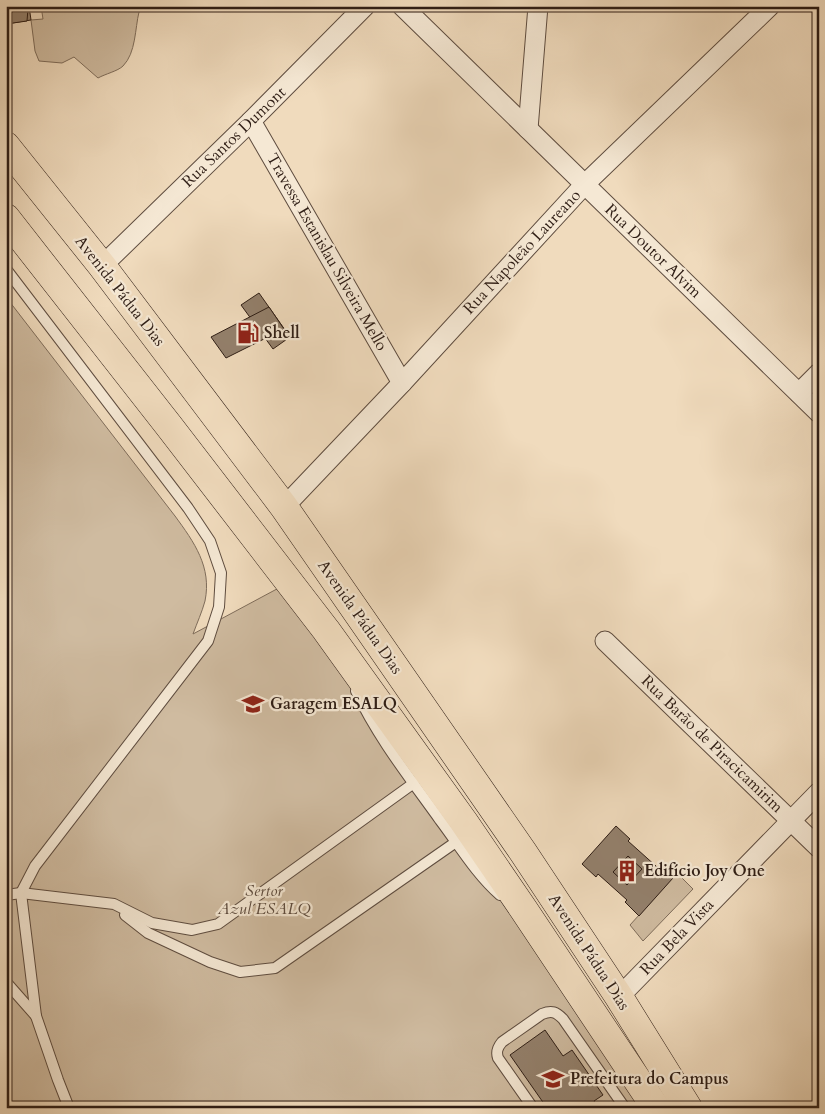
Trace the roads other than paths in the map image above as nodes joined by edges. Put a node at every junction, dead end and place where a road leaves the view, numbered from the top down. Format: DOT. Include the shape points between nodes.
graph roads {
  1 [pos="365,6"];
  2 [pos="402,6"];
  3 [pos="538,6"];
  4 [pos="770,6"];
  5 [pos="252,121"];
  6 [pos="528,129"];
  7 [pos="6,146"];
  8 [pos="585,184"];
  9 [pos="6,218"];
  10 [pos="102,266"];
  11 [pos="6,269"];
  12 [pos="819,373"];
  13 [pos="402,383"];
  14 [pos="799,393"];
  15 [pos="819,413"];
  16 [pos="284,507"];
  17 [pos="326,630"];
  18 [pos="604,641"];
  19 [pos="414,783"];
  20 [pos="819,792"];
  21 [pos="791,820"];
  22 [pos="456,842"];
  23 [pos="819,848"];
  24 [pos="21,892"];
  25 [pos="6,895"];
  26 [pos="114,904"];
  27 [pos="535,926"];
  28 [pos="6,982"];
  29 [pos="619,996"];
  30 [pos="36,1016"];
  31 [pos="69,1108"];
  32 [pos="533,1108"];
  33 [pos="625,1108"];
  34 [pos="656,1108"];
  35 [pos="688,1108"];
  1 -- 5 [label="street, Rua Santos Dumont"];
  2 -- 6 [label="street, Rua Doutor Alvim"];
  3 -- 6 [label="street"];
  4 -- 8 [label="street, Rua Napoleão Laureano"];
  5 -- 10 [label="street, Rua Santos Dumont"];
  5 -- 13 [label="street, Travessa Estanislau Silveira Mello"];
  6 -- 8 [label="street, Rua Doutor Alvim"];
  7 -- 10 [label="highway, Avenida Pádua Dias"];
  8 -- 13 [label="street, Rua Napoleão Laureano"];
  8 -- 14 [label="street, Rua Doutor Alvim"];
  9 -- 17 [label="highway, Avenida Pádua Dias"];
  10 -- 16 [label="highway, Avenida Pádua Dias"];
  11 -- 24 [label="lane" via="188,508 210,541 221,573 220,607 208,641 35,866"];
  12 -- 14 [label="street"];
  13 -- 16 [label="street, Rua Napoleão Laureano"];
  14 -- 15 [label="street, Rua Doutor Alvim"];
  16 -- 29 [label="highway, Avenida Pádua Dias"];
  17 -- 19 [label="lane" via="369,718"];
  17 -- 27 [label="highway, Avenida Pádua Dias"];
  18 -- 21 [label="street, Rua Barão de Piracicamirim"];
  19 -- 22 [label="lane"];
  19 -- 26 [label="lane" via="218,924 192,930 152,923"];
  20 -- 21 [label="street, Rua Bela Vista"];
  21 -- 23 [label="street, Rua Barão de Piracicamirim"];
  21 -- 29 [label="street, Rua Bela Vista"];
  22 -- 26 [label="lane" via="275,968 240,972 210,962 148,932"];
  22 -- 27 [label="lane" via="496,892"];
  24 -- 25 [label="lane"];
  24 -- 26 [label="lane"];
  24 -- 30 [label="lane"];
  27 -- 34 [label="highway, Avenida Pádua Dias"];
  28 -- 30 [label="lane"];
  29 -- 35 [label="highway, Avenida Pádua Dias"];
  30 -- 31 [label="lane"];
  32 -- 33 [label="lane" via="496,1052 502,1042 549,1011 563,1019"];
}
